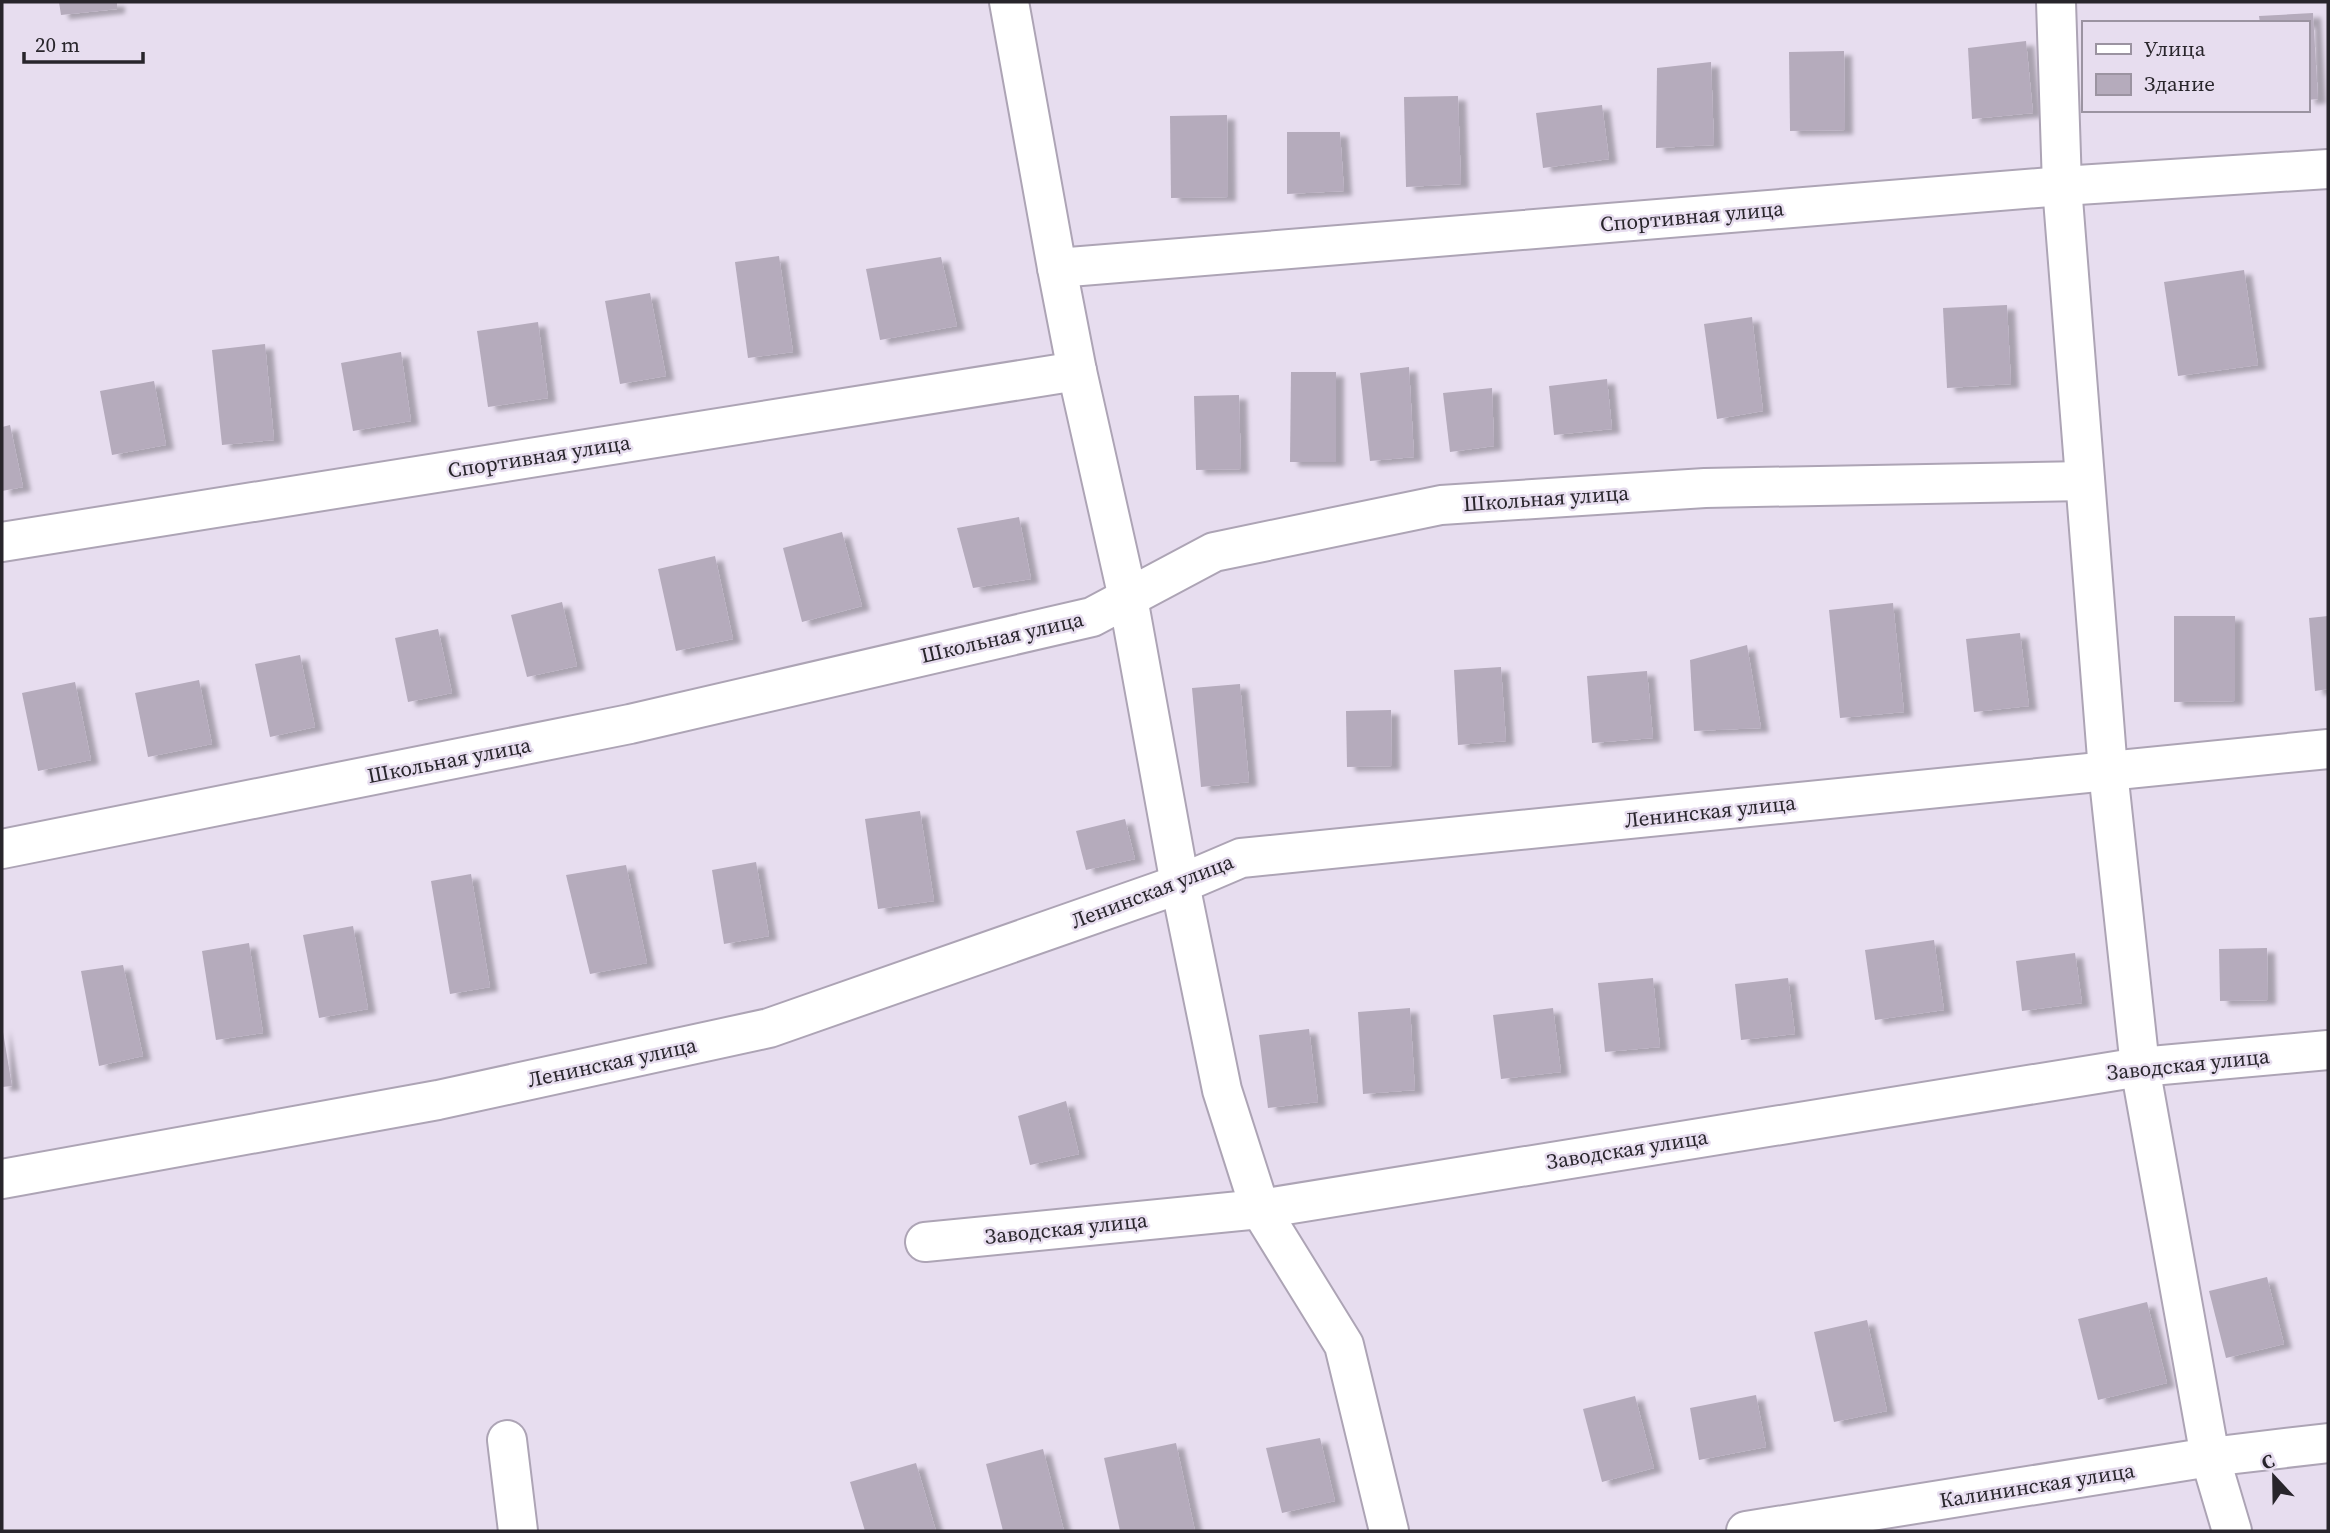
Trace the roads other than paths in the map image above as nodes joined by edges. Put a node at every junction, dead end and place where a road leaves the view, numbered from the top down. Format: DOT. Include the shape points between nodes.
graph roads {
  1 [pos="1009,2"];
  2 [pos="2056,2"];
  3 [pos="2328,169"];
  4 [pos="2062,186"];
  5 [pos="1056,268"];
  6 [pos="1077,371"];
  7 [pos="2085,481"];
  8 [pos="2,542"];
  9 [pos="1128,598"];
  10 [pos="2328,748"];
  11 [pos="2108,771"];
  12 [pos="2,849"];
  13 [pos="1180,884"];
  14 [pos="2328,1050"];
  15 [pos="2140,1067"];
  16 [pos="2,1179"];
  17 [pos="1260,1209"];
  18 [pos="925,1242"];
  19 [pos="507,1440"];
  20 [pos="2328,1443"];
  21 [pos="2210,1457"];
  22 [pos="519,1531"];
  23 [pos="1389,1531"];
  24 [pos="1746,1531"];
  25 [pos="2232,1531"];
  1 -- 5 [label="street"];
  2 -- 4 [label="street"];
  3 -- 4 [label="street, Спортивная улица"];
  4 -- 5 [label="street, Спортивная улица"];
  4 -- 7 [label="street"];
  5 -- 6 [label="street"];
  6 -- 8 [label="street, Спортивная улица"];
  6 -- 9 [label="street"];
  7 -- 9 [label="street, Школьная улица" via="1705,488 1441,505 1214,552"];
  7 -- 11 [label="street"];
  9 -- 12 [label="street, Школьная улица" via="1092,617 630,724"];
  9 -- 13 [label="street"];
  10 -- 11 [label="street, Ленинская улица"];
  11 -- 13 [label="street, Ленинская улица" via="1241,858"];
  11 -- 15 [label="street"];
  13 -- 16 [label="street, Ленинская улица" via="769,1028 438,1100"];
  13 -- 17 [label="street" via="1222,1090"];
  14 -- 15 [label="street, Заводская улица"];
  15 -- 17 [label="street, Заводская улица"];
  15 -- 21 [label="street"];
  17 -- 18 [label="street, Заводская улица"];
  17 -- 23 [label="street" via="1344,1345"];
  19 -- 22 [label="street"];
  20 -- 21 [label="street, Калининская улица"];
  21 -- 24 [label="street, Калининская улица"];
  21 -- 25 [label="street"];
}
